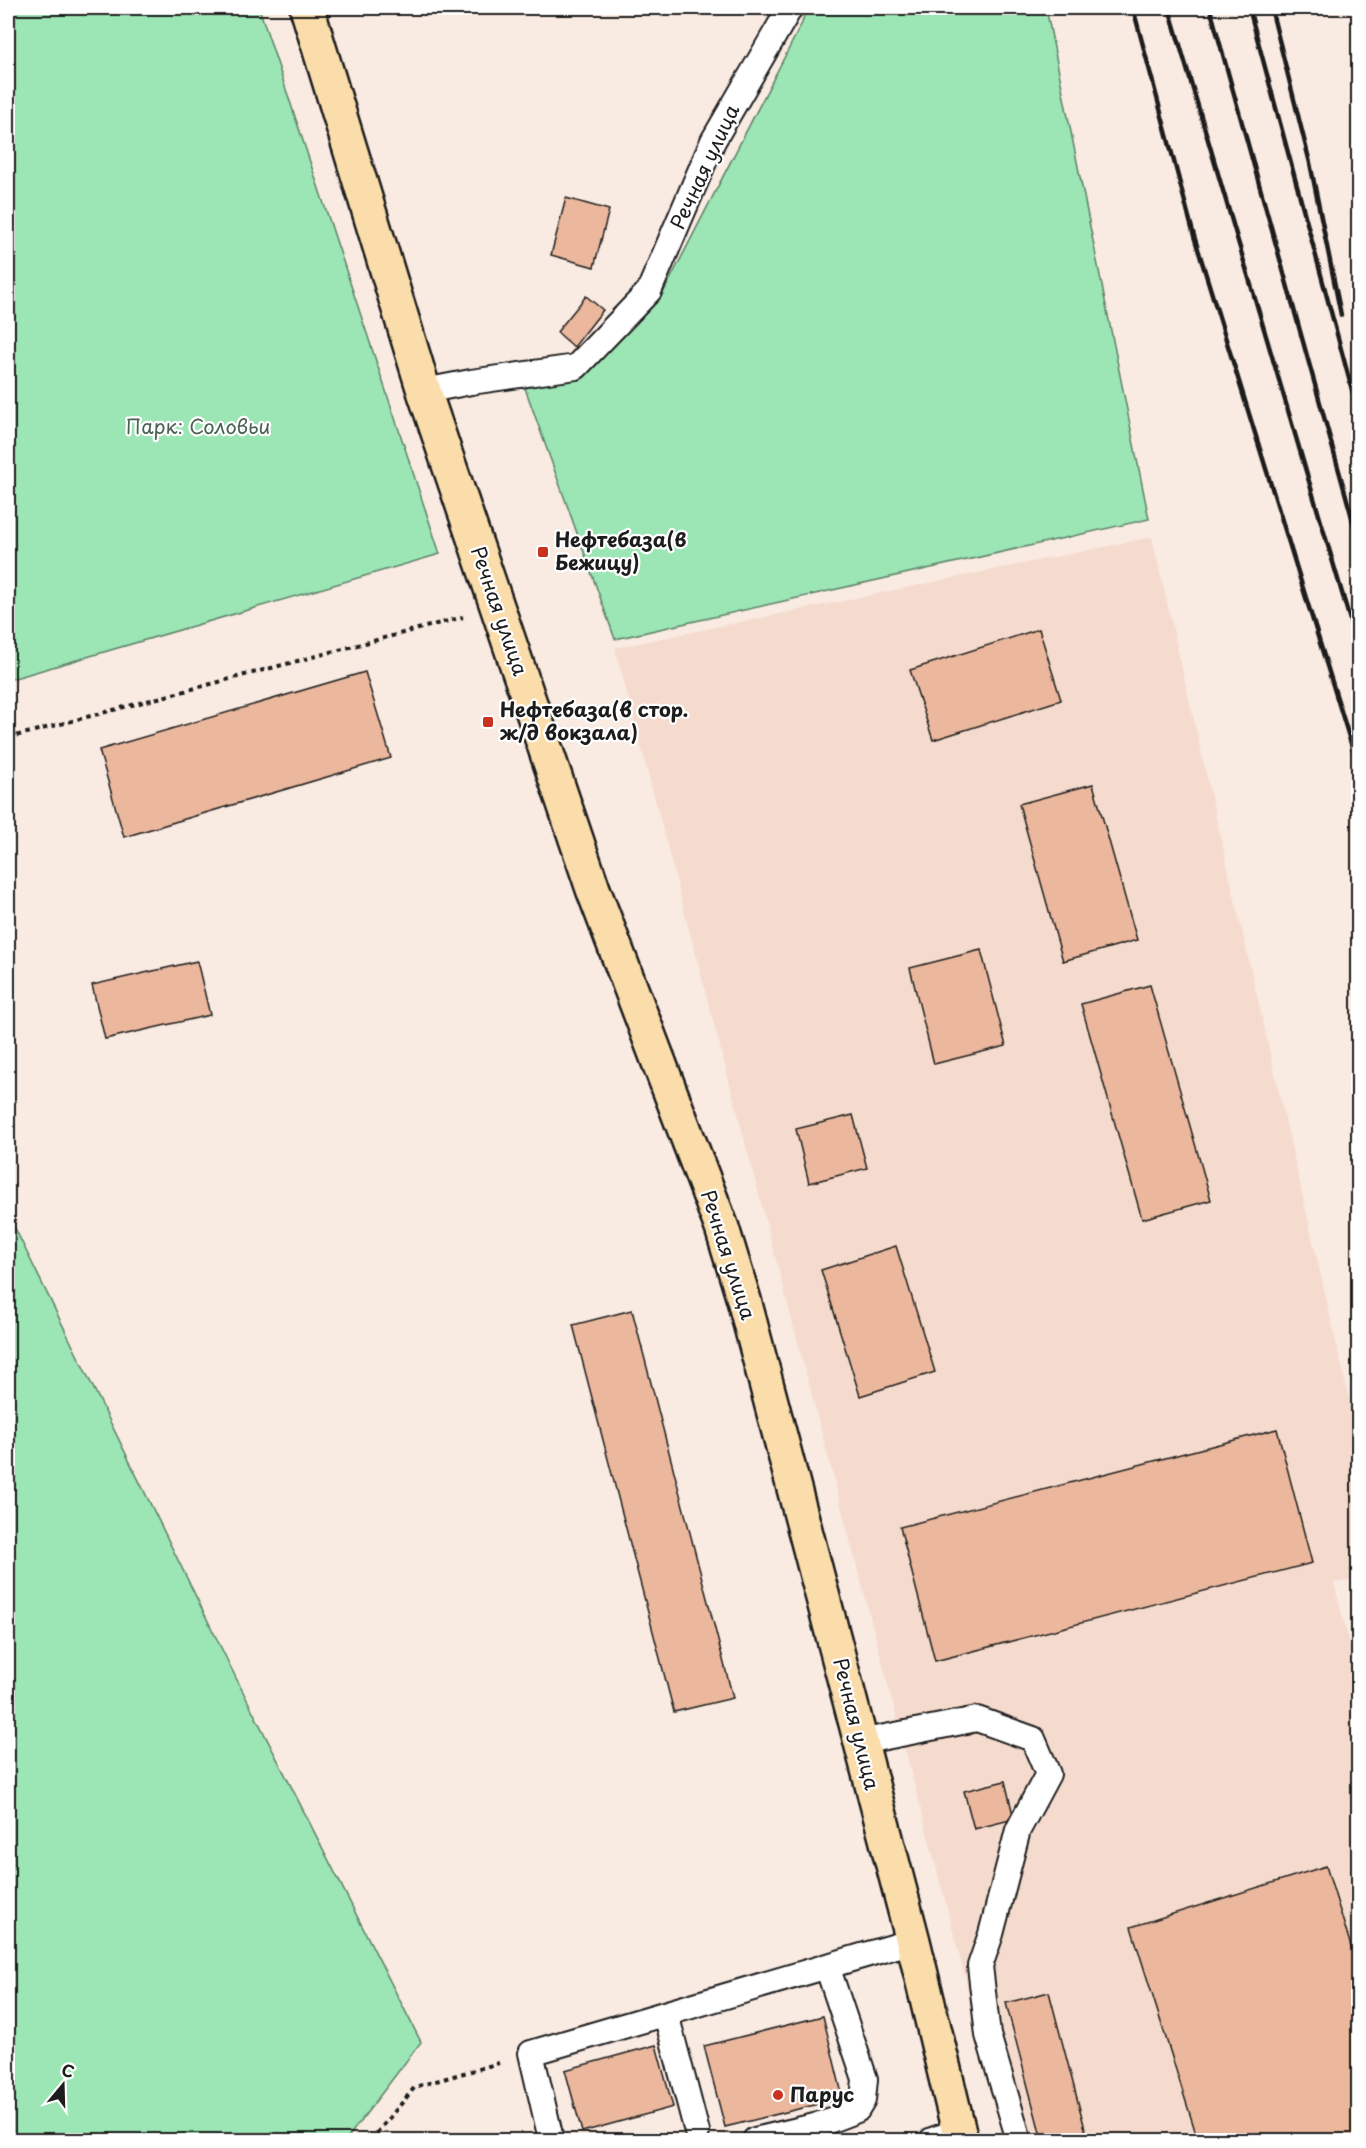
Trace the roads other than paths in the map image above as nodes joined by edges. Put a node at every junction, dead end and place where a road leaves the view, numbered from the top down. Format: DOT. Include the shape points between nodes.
graph roads {
  1 [pos="307,8"];
  2 [pos="790,8"];
  3 [pos="423,391"];
  4 [pos="860,1742"];
  5 [pos="913,1941"];
  6 [pos="827,1966"];
  7 [pos="666,2014"];
  8 [pos="697,2132"];
  9 [pos="950,2137"];
  10 [pos="550,2140"];
  11 [pos="755,2140"];
  12 [pos="1019,2140"];
  1 -- 3 [label="main road, Речная улица"];
  2 -- 3 [label="lane, Речная улица" via="713,141 649,291 641,300 576,367"];
  3 -- 4 [label="main road, Речная улица" via="593,889 722,1228"];
  4 -- 5 [label="main road, Речная улица"];
  4 -- 12 [label="lane" via="977,1719 1033,1739 1048,1774 1018,1830 980,1966 988,2035"];
  5 -- 6 [label="lane"];
  5 -- 9 [label="main road, Речная улица"];
  6 -- 7 [label="lane"];
  6 -- 11 [label="lane" via="865,2079 863,2100 857,2110 815,2126"];
  7 -- 8 [label="lane"];
  7 -- 10 [label="lane" via="531,2053"];
}
